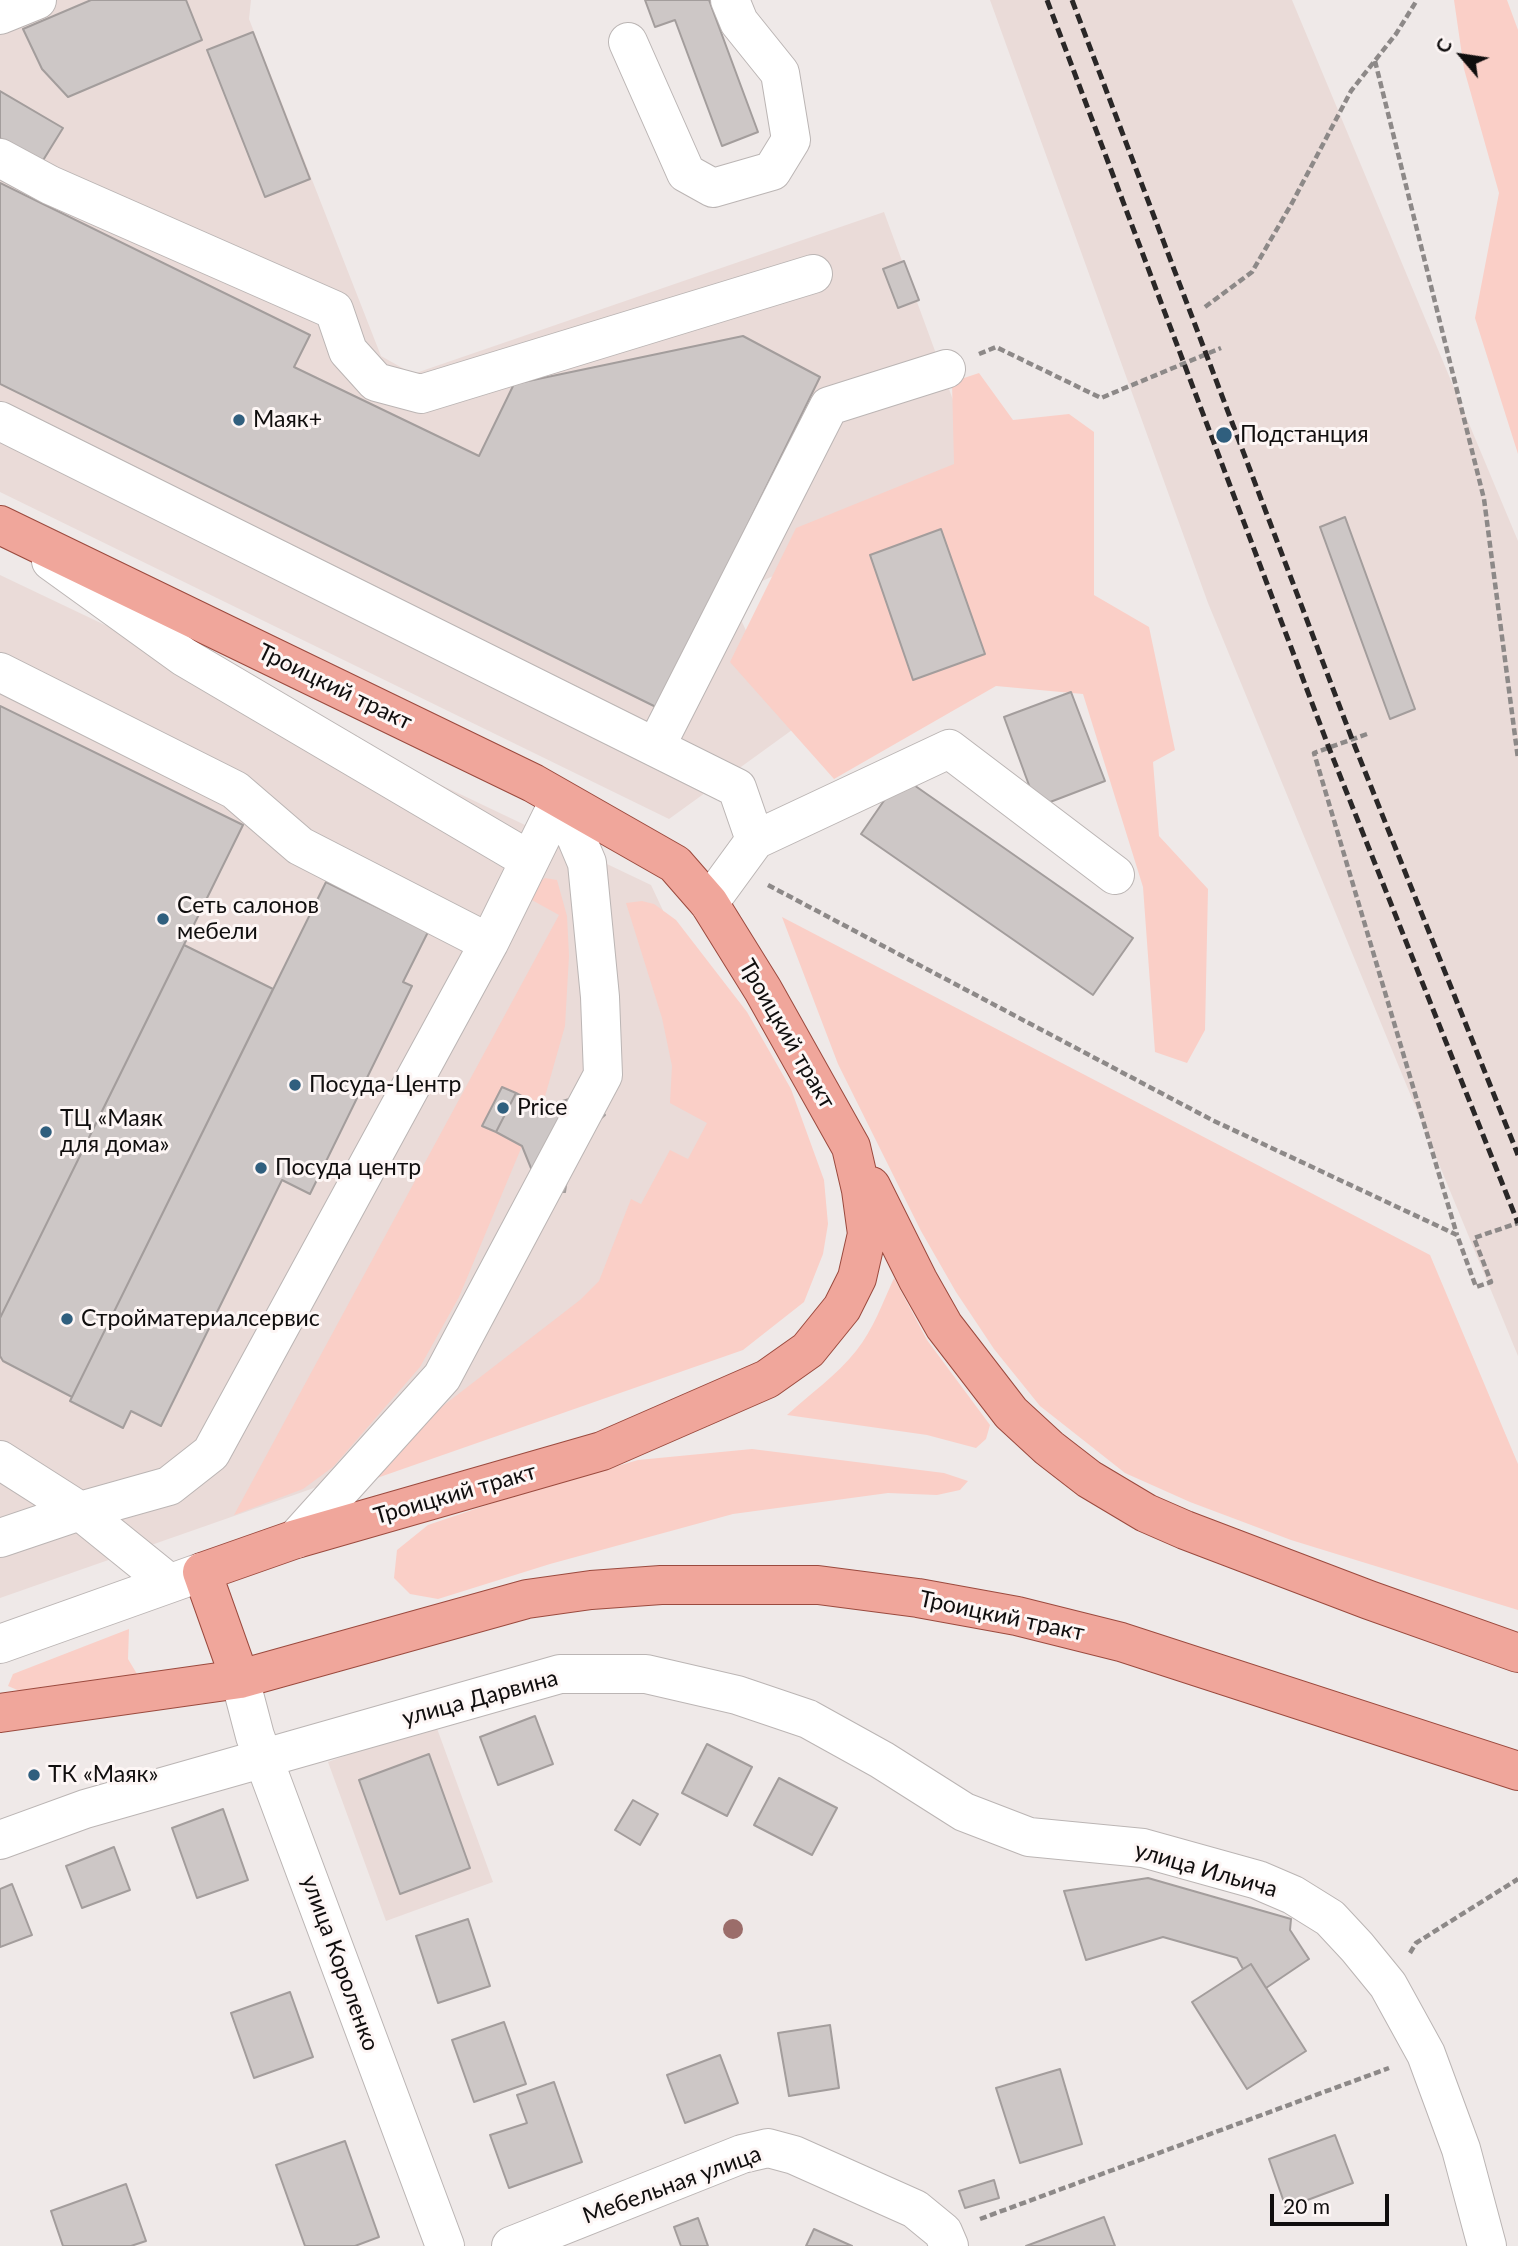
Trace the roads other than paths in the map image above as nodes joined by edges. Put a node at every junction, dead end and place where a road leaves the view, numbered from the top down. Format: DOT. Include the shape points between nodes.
graph roads {
  1 [pos="37,0"];
  2 [pos="730,0"];
  3 [pos="0,15"];
  4 [pos="628,42"];
  5 [pos="0,158"];
  6 [pos="813,274"];
  7 [pos="946,369"];
  8 [pos="0,421"];
  9 [pos="2,526"];
  10 [pos="0,672"];
  11 [pos="656,746"];
  12 [pos="560,799"];
  13 [pos="745,853"];
  14 [pos="529,860"];
  15 [pos="1115,875"];
  16 [pos="709,903"];
  17 [pos="489,943"];
  18 [pos="851,1147"];
  19 [pos="0,1460"];
  20 [pos="80,1511"];
  21 [pos="0,1538"];
  22 [pos="296,1539"];
  23 [pos="186,1577"];
  24 [pos="0,1644"];
  25 [pos="1518,1653"];
  26 [pos="240,1679"];
  27 [pos="0,1713"];
  28 [pos="264,1758"];
  29 [pos="1518,1771"];
  30 [pos="964,1812"];
  31 [pos="0,1840"];
  32 [pos="946,2239"];
  33 [pos="445,2246"];
  34 [pos="511,2246"];
  35 [pos="1487,2246"];
  1 -- 3 [label="street"];
  2 -- 4 [label="street" via="739,22 780,72 791,140 772,171 713,188 686,173"];
  5 -- 6 [label="street" via="50,185 334,310 348,351 376,382 421,394"];
  7 -- 11 [label="street" via="829,406"];
  8 -- 11 [label="street"];
  9 -- 12 [label="main road, Троицкий тракт"];
  9 -- 14 [label="street" via="184,657"];
  10 -- 17 [label="street" via="235,790 300,846"];
  11 -- 13 [label="street" via="737,788"];
  12 -- 14 [label="street"];
  12 -- 16 [label="main road, Троицкий тракт" via="675,864"];
  12 -- 22 [label="street" via="587,863 603,1075 442,1377"];
  13 -- 15 [label="street" via="949,749"];
  13 -- 16 [label="street"];
  14 -- 17 [label="street"];
  16 -- 18 [label="main road, Троицкий тракт"];
  17 -- 20 [label="street" via="211,1453 169,1486"];
  18 -- 22 [label="main road, Троицкий тракт" via="867,1234 856,1278 842,1308 808,1350 767,1379 603,1451"];
  18 -- 25 [label="main road" via="944,1326 1011,1413 1070,1465 1146,1513 1185,1530"];
  19 -- 20 [label="street"];
  20 -- 21 [label="street"];
  20 -- 23 [label="street"];
  22 -- 23 [label="main road, Троицкий тракт"];
  23 -- 24 [label="street"];
  23 -- 26 [label="main road"];
  26 -- 27 [label="main road"];
  26 -- 28 [label="street, улица Короленко"];
  26 -- 29 [label="main road, Троицкий тракт" via="527,1599 661,1585 818,1585 1017,1616 1121,1642"];
  28 -- 30 [label="street, улица Дарвина" via="560,1674 646,1674 737,1695 808,1720"];
  28 -- 31 [label="street, улица Дарвина"];
  28 -- 33 [label="street, улица Короленко"];
  30 -- 35 [label="street, улица Ильича" via="1029,1837 1143,1848 1258,1881 1293,1895 1329,1918 1388,1985 1426,2054 1461,2149"];
  32 -- 34 [label="street, Мебельная улица" via="915,2209 768,2148 742,2154"];
}
